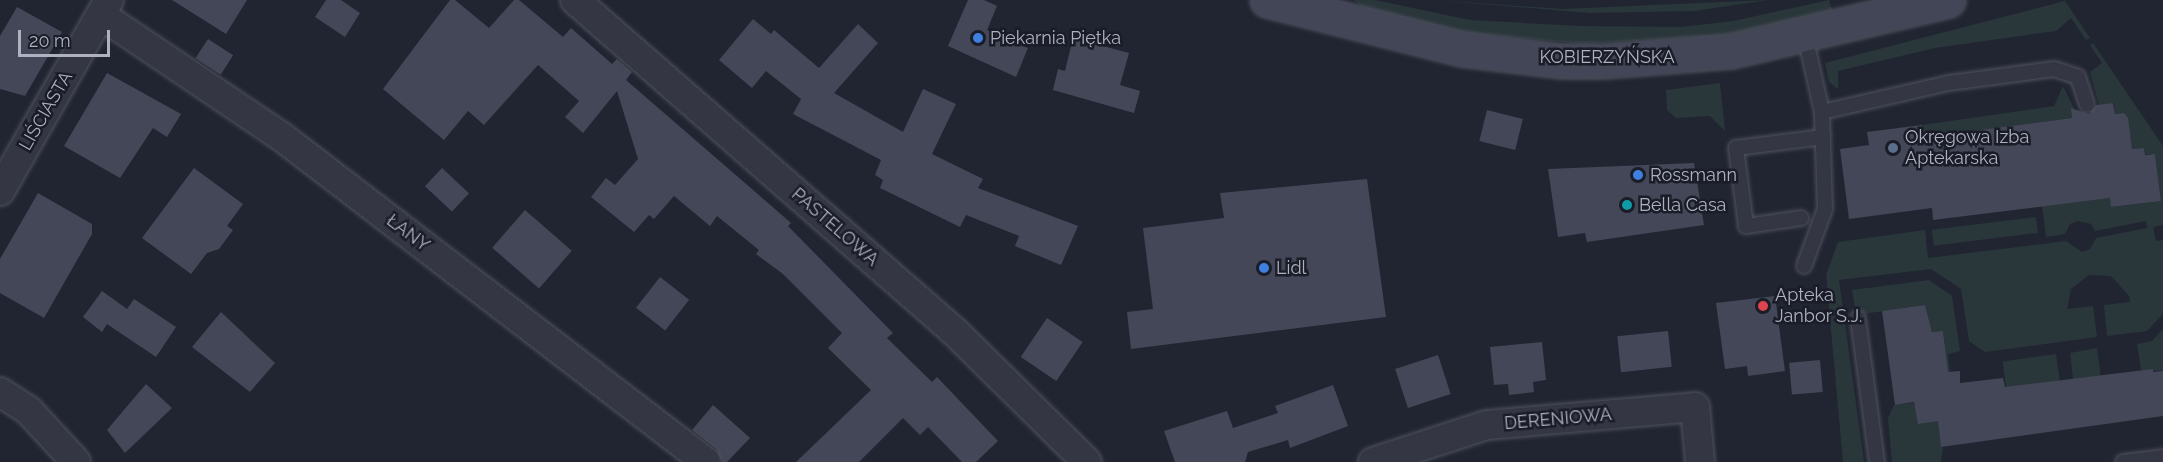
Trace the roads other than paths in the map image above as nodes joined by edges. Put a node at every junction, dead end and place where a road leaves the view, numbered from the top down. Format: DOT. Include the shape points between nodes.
graph roads {
  1 [pos="575,0"];
  2 [pos="1267,0"];
  3 [pos="1948,0"];
  4 [pos="105,8"];
  5 [pos="1326,8"];
  6 [pos="1805,36"];
  7 [pos="2087,105"];
  8 [pos="1822,112"];
  9 [pos="1823,137"];
  10 [pos="0,191"];
  11 [pos="1801,218"];
  12 [pos="1804,266"];
  13 [pos="1857,318"];
  14 [pos="0,392"];
  15 [pos="2163,457"];
  16 [pos="76,462"];
  17 [pos="706,462"];
  18 [pos="1087,462"];
  19 [pos="1373,462"];
  20 [pos="1700,462"];
  21 [pos="1877,462"];
  22 [pos="2122,462"];
  1 -- 18 [label="street, PASTELOWA" via="955,332"];
  2 -- 5 [label="street, KOBIERZYŃSKA"];
  3 -- 6 [label="street, KOBIERZYŃSKA"];
  4 -- 10 [label="street, LIŚCIASTA"];
  4 -- 17 [label="street, ŁANY" via="282,137"];
  5 -- 6 [label="street, KOBIERZYŃSKA" via="1462,49 1563,61 1695,56"];
  6 -- 8 [label="lane"];
  7 -- 8 [label="lane" via="2079,77 2054,69 1949,83"];
  8 -- 9 [label="lane"];
  9 -- 11 [label="lane" via="1736,148 1746,226"];
  9 -- 12 [label="lane" via="1825,209"];
  13 -- 21 [label="lane"];
  14 -- 16 [label="street" via="29,411"];
  15 -- 22 [label="lane"];
  19 -- 20 [label="street, DERENIOWA" via="1487,424 1695,407"];
}
